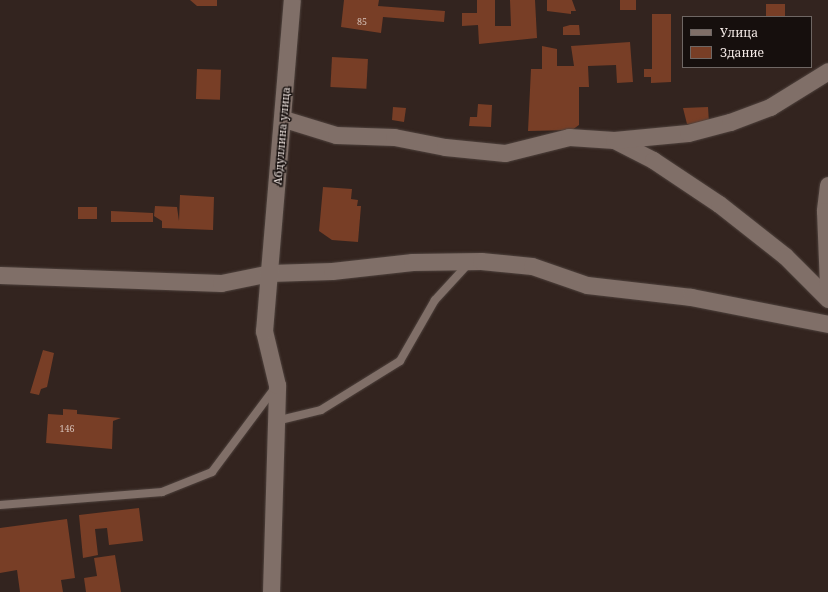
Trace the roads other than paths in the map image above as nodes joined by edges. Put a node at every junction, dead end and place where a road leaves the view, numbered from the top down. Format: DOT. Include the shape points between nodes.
graph roads {
  1 [pos="292,0"];
  2 [pos="828,71"];
  3 [pos="284,119"];
  4 [pos="614,140"];
  5 [pos="828,185"];
  6 [pos="470,261"];
  7 [pos="270,273"];
  8 [pos="0,275"];
  9 [pos="828,286"];
  10 [pos="828,299"];
  11 [pos="828,324"];
  12 [pos="277,385"];
  13 [pos="276,421"];
  14 [pos="0,505"];
  15 [pos="271,592"];
  1 -- 3 [label="street, Абдуллина улица"];
  2 -- 4 [label="street" via="770,107 730,122 688,133"];
  3 -- 4 [label="street" via="336,135 394,137 445,147 505,153 569,137"];
  3 -- 7 [label="street, Абдуллина улица"];
  4 -- 10 [label="street" via="653,160 719,204 785,256"];
  5 -- 9 [label="street" via="825,211"];
  6 -- 7 [label="street"];
  6 -- 11 [label="street" via="532,266 587,285 691,297"];
  6 -- 13 [label="lane" via="435,300 400,361 321,410"];
  7 -- 8 [label="street" via="221,283"];
  7 -- 12 [label="street, Абдуллина улица" via="264,331"];
  12 -- 13 [label="street, Абдуллина улица"];
  12 -- 14 [label="lane" via="212,472 162,492"];
  13 -- 15 [label="street, Абдуллина улица"];
}
